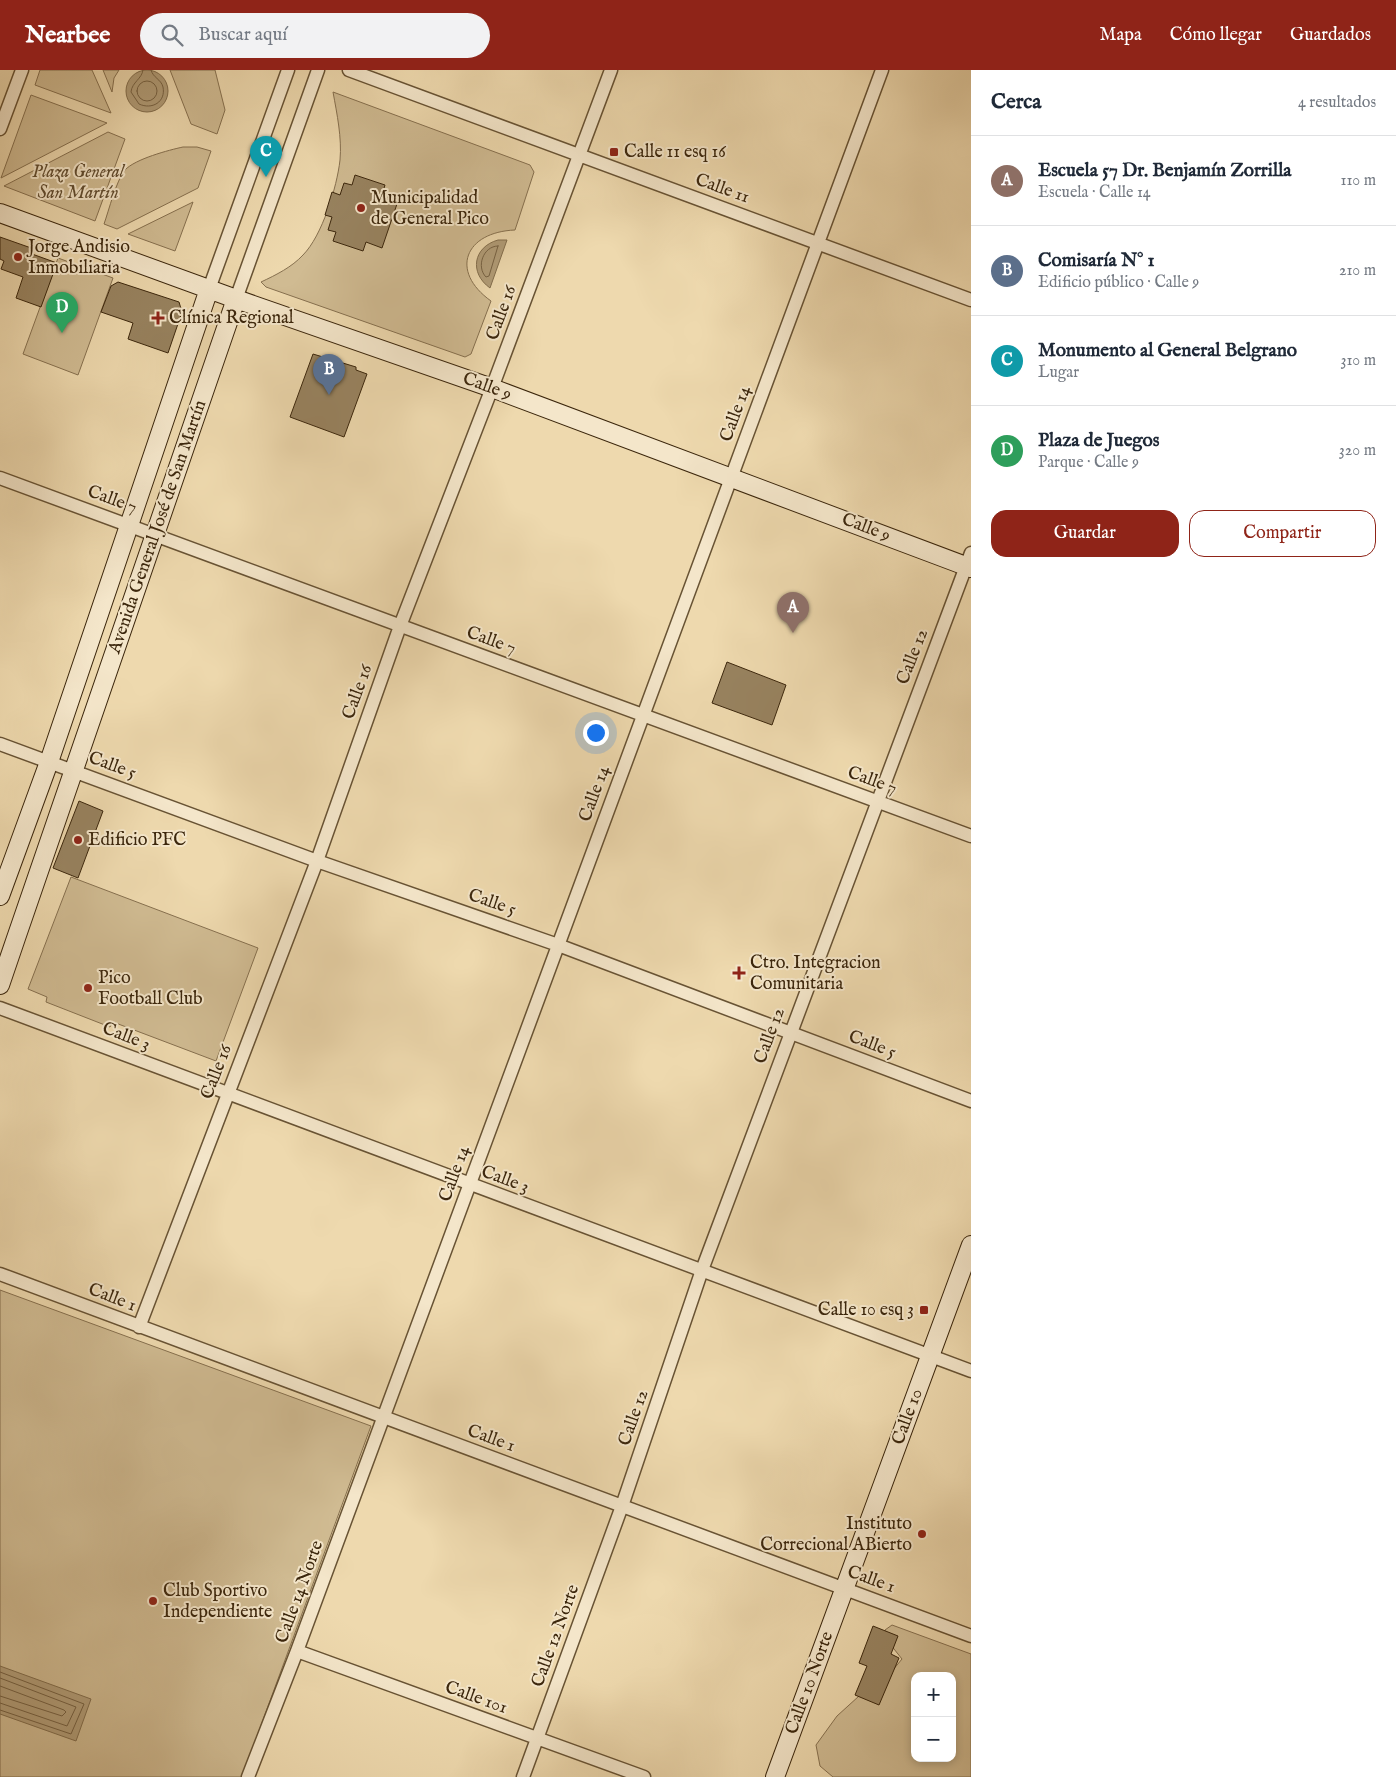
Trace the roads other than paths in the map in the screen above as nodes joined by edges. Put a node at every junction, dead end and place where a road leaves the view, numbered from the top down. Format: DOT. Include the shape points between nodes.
graph roads {
  1 [pos="22,70"];
  2 [pos="288,70"];
  3 [pos="318,70"];
  4 [pos="349,70"];
  5 [pos="610,70"];
  6 [pos="882,70"];
  7 [pos="0,129"];
  8 [pos="580,155"];
  9 [pos="0,213"];
  10 [pos="818,243"];
  11 [pos="209,289"];
  12 [pos="236,299"];
  13 [pos="971,300"];
  14 [pos="492,388"];
  15 [pos="0,478"];
  16 [pos="731,478"];
  17 [pos="128,525"];
  18 [pos="157,535"];
  19 [pos="969,562"];
  20 [pos="400,626"];
  21 [pos="643,715"];
  22 [pos="0,744"];
  23 [pos="49,762"];
  24 [pos="73,770"];
  25 [pos="876,801"];
  26 [pos="971,836"];
  27 [pos="317,861"];
  28 [pos="0,896"];
  29 [pos="558,945"];
  30 [pos="0,985"];
  31 [pos="0,1008"];
  32 [pos="790,1033"];
  33 [pos="227,1094"];
  34 [pos="971,1101"];
  35 [pos="469,1185"];
  36 [pos="971,1245"];
  37 [pos="702,1270"];
  38 [pos="0,1274"];
  39 [pos="139,1327"];
  40 [pos="930,1356"];
  41 [pos="971,1371"];
  42 [pos="383,1418"];
  43 [pos="622,1506"];
  44 [pos="845,1589"];
  45 [pos="971,1636"];
  46 [pos="297,1651"];
  47 [pos="537,1738"];
  48 [pos="248,1777"];
  49 [pos="523,1777"];
  50 [pos="644,1777"];
  51 [pos="775,1777"];
  1 -- 7 [label="street"];
  2 -- 11 [label="street, Avenida General José de San Martín"];
  3 -- 12 [label="street, Avenida General José de San Martín"];
  4 -- 8 [label="street, Calle 11"];
  5 -- 8 [label="street, Calle 16"];
  6 -- 10 [label="street, Calle 14"];
  8 -- 10 [label="street, Calle 11"];
  8 -- 14 [label="street, Calle 16"];
  9 -- 11 [label="main road, Calle 9"];
  10 -- 13 [label="street, Calle 11"];
  10 -- 16 [label="street, Calle 14"];
  11 -- 12 [label="main road, Calle 9"];
  11 -- 17 [label="main road, Avenida General José de San Martín"];
  12 -- 14 [label="main road, Calle 9"];
  12 -- 18 [label="main road, Avenida General José de San Martín"];
  14 -- 16 [label="main road, Calle 9"];
  14 -- 20 [label="street, Calle 16"];
  15 -- 17 [label="street, Calle 7"];
  16 -- 19 [label="main road, Calle 9"];
  16 -- 21 [label="street, Calle 14"];
  17 -- 18 [label="street, Calle 7"];
  17 -- 23 [label="main road, Avenida General José de San Martín"];
  18 -- 20 [label="street, Calle 7"];
  18 -- 24 [label="main road, Avenida General José de San Martín"];
  19 -- 25 [label="street, Calle 12"];
  20 -- 21 [label="street, Calle 7"];
  20 -- 27 [label="street, Calle 16"];
  21 -- 25 [label="street, Calle 7"];
  21 -- 29 [label="street, Calle 14"];
  22 -- 23 [label="street, Calle 5"];
  23 -- 24 [label="street, Calle 5"];
  23 -- 28 [label="main road, Avenida General José de San Martín"];
  24 -- 27 [label="street, Calle 5"];
  24 -- 30 [label="main road, Avenida General José de San Martín"];
  25 -- 26 [label="street, Calle 7"];
  25 -- 32 [label="street, Calle 12"];
  27 -- 29 [label="street, Calle 5"];
  27 -- 33 [label="street, Calle 16"];
  29 -- 32 [label="street, Calle 5"];
  29 -- 35 [label="street, Calle 14"];
  31 -- 33 [label="street, Calle 3"];
  32 -- 34 [label="street, Calle 5"];
  32 -- 37 [label="street, Calle 12"];
  33 -- 35 [label="street, Calle 3"];
  33 -- 39 [label="street, Calle 16"];
  35 -- 37 [label="street, Calle 3"];
  35 -- 42 [label="street, Calle 14"];
  36 -- 40 [label="main road, Calle 10"];
  37 -- 40 [label="street, Calle 3"];
  37 -- 43 [label="street, Calle 12"];
  38 -- 39 [label="street, Calle 1"];
  39 -- 42 [label="street, Calle 1"];
  40 -- 41 [label="street, Calle 3"];
  40 -- 44 [label="main road, Calle 10"];
  42 -- 43 [label="street, Calle 1"];
  42 -- 46 [label="street, Calle 14 Norte"];
  43 -- 44 [label="street, Calle 1"];
  43 -- 47 [label="street, Calle 12 Norte"];
  44 -- 45 [label="street, Calle 1"];
  44 -- 51 [label="main road, Calle 10 Norte"];
  46 -- 47 [label="street, Calle 101"];
  46 -- 48 [label="street, Calle 14 Norte"];
  47 -- 49 [label="street, Calle 12 Norte"];
  47 -- 50 [label="street, Calle 101"];
}
